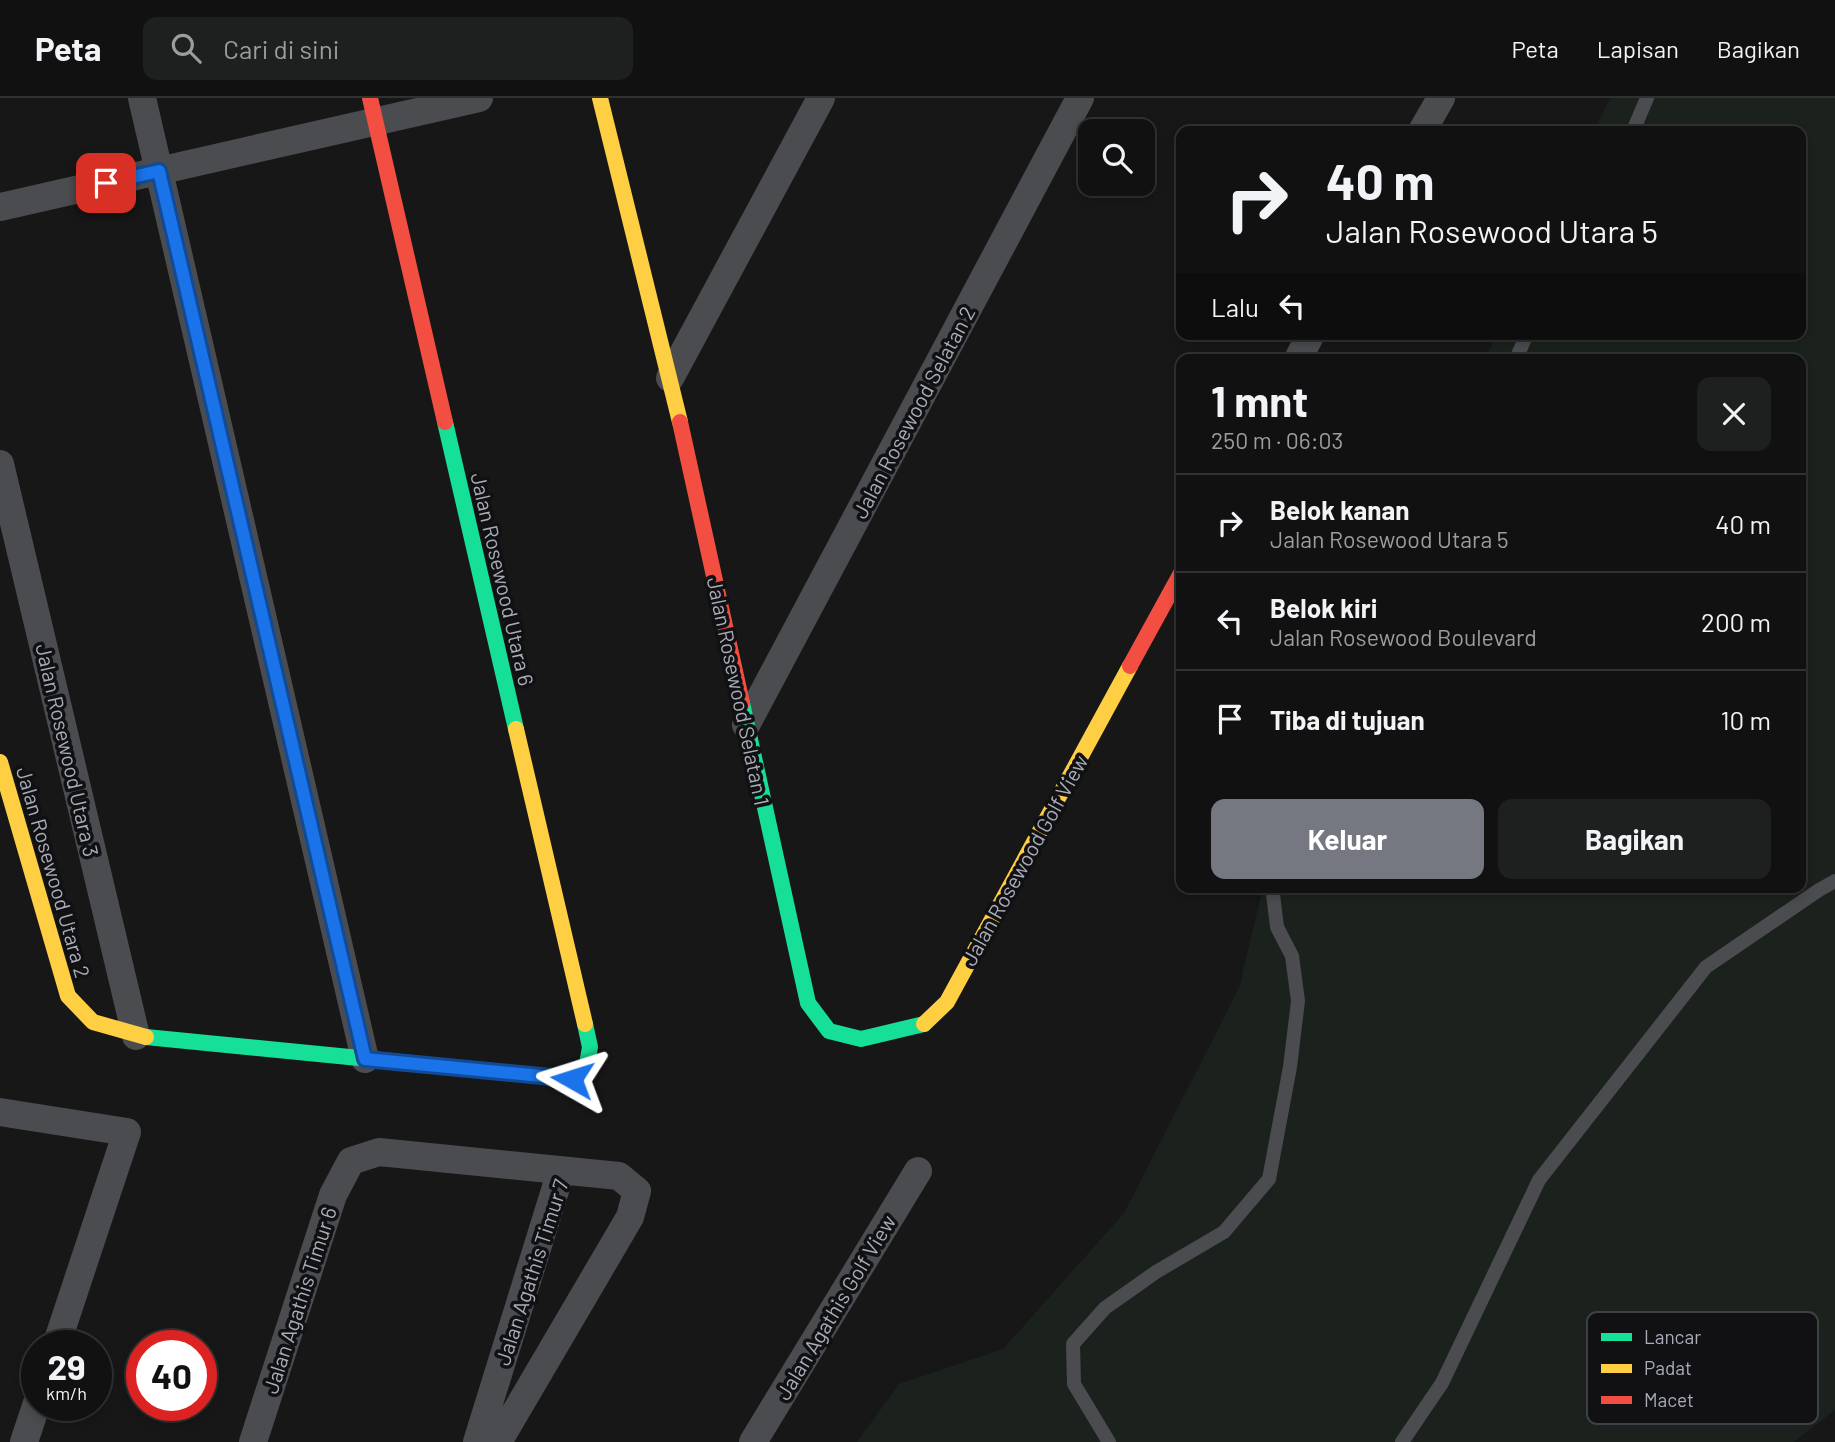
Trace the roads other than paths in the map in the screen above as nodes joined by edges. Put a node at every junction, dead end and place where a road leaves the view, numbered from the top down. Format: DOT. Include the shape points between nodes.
graph roads {
  1 [pos="142,98"];
  2 [pos="478,98"];
  3 [pos="600,98"];
  4 [pos="821,98"];
  5 [pos="1080,98"];
  6 [pos="1441,98"];
  7 [pos="1647,98"];
  8 [pos="372,110"];
  9 [pos="1425,126"];
  10 [pos="1635,126"];
  11 [pos="159,171"];
  12 [pos="0,207"];
  13 [pos="670,378"];
  14 [pos="0,464"];
  15 [pos="1176,582"];
  16 [pos="746,725"];
  17 [pos="0,762"];
  18 [pos="1835,881"];
  19 [pos="1273,893"];
  20 [pos="808,1003"];
  21 [pos="136,1036"];
  22 [pos="365,1059"];
  23 [pos="586,1070"];
  24 [pos="0,1112"];
  25 [pos="561,1171"];
  26 [pos="918,1171"];
  27 [pos="61,1330"];
  28 [pos="31,1421"];
  29 [pos="24,1442"];
  30 [pos="253,1442"];
  31 [pos="477,1442"];
  32 [pos="498,1442"];
  33 [pos="753,1442"];
  34 [pos="1109,1442"];
  35 [pos="1402,1442"];
  1 -- 11 [label="street"];
  2 -- 8 [label="street"];
  3 -- 13 [label="street, Jalan Rosewood Selatan 1"];
  4 -- 13 [label="street"];
  5 -- 16 [label="street, Jalan Rosewood Selatan 2"];
  6 -- 9 [label="street"];
  7 -- 10 [label="lane"];
  8 -- 11 [label="street"];
  8 -- 23 [label="street, Jalan Rosewood Utara 6" via="590,1046"];
  11 -- 12 [label="street"];
  11 -- 22 [label="street"];
  13 -- 16 [label="street, Jalan Rosewood Selatan 1"];
  14 -- 21 [label="street, Jalan Rosewood Utara 3"];
  15 -- 20 [label="street, Jalan Rosewood Golf View" via="947,1002 925,1024 861,1039 829,1031"];
  16 -- 20 [label="street, Jalan Rosewood Selatan 1"];
  17 -- 21 [label="street, Jalan Rosewood Utara 2" via="68,996 93,1022"];
  18 -- 35 [label="lane" via="1706,967 1628,1064 1539,1180 1442,1383"];
  19 -- 34 [label="lane" via="1277,928 1292,956 1298,1002 1269,1179 1224,1232 1105,1308 1073,1344 1074,1384"];
  21 -- 22 [label="street, Jalan Rosewood Utara 2"];
  22 -- 23 [label="street, Jalan Rosewood Utara 2" via="572,1079"];
  24 -- 27 [label="street" via="127,1132"];
  25 -- 30 [label="street, Jalan Agathis Timur 6" via="379,1152 351,1161 333,1195"];
  25 -- 31 [label="street, Jalan Agathis Timur 7"];
  25 -- 32 [label="street, Jalan Agathis Timur 7" via="619,1176 637,1191 630,1217"];
  26 -- 33 [label="street, Jalan Agathis Golf View"];
  28 -- 29 [label="street"];
}
